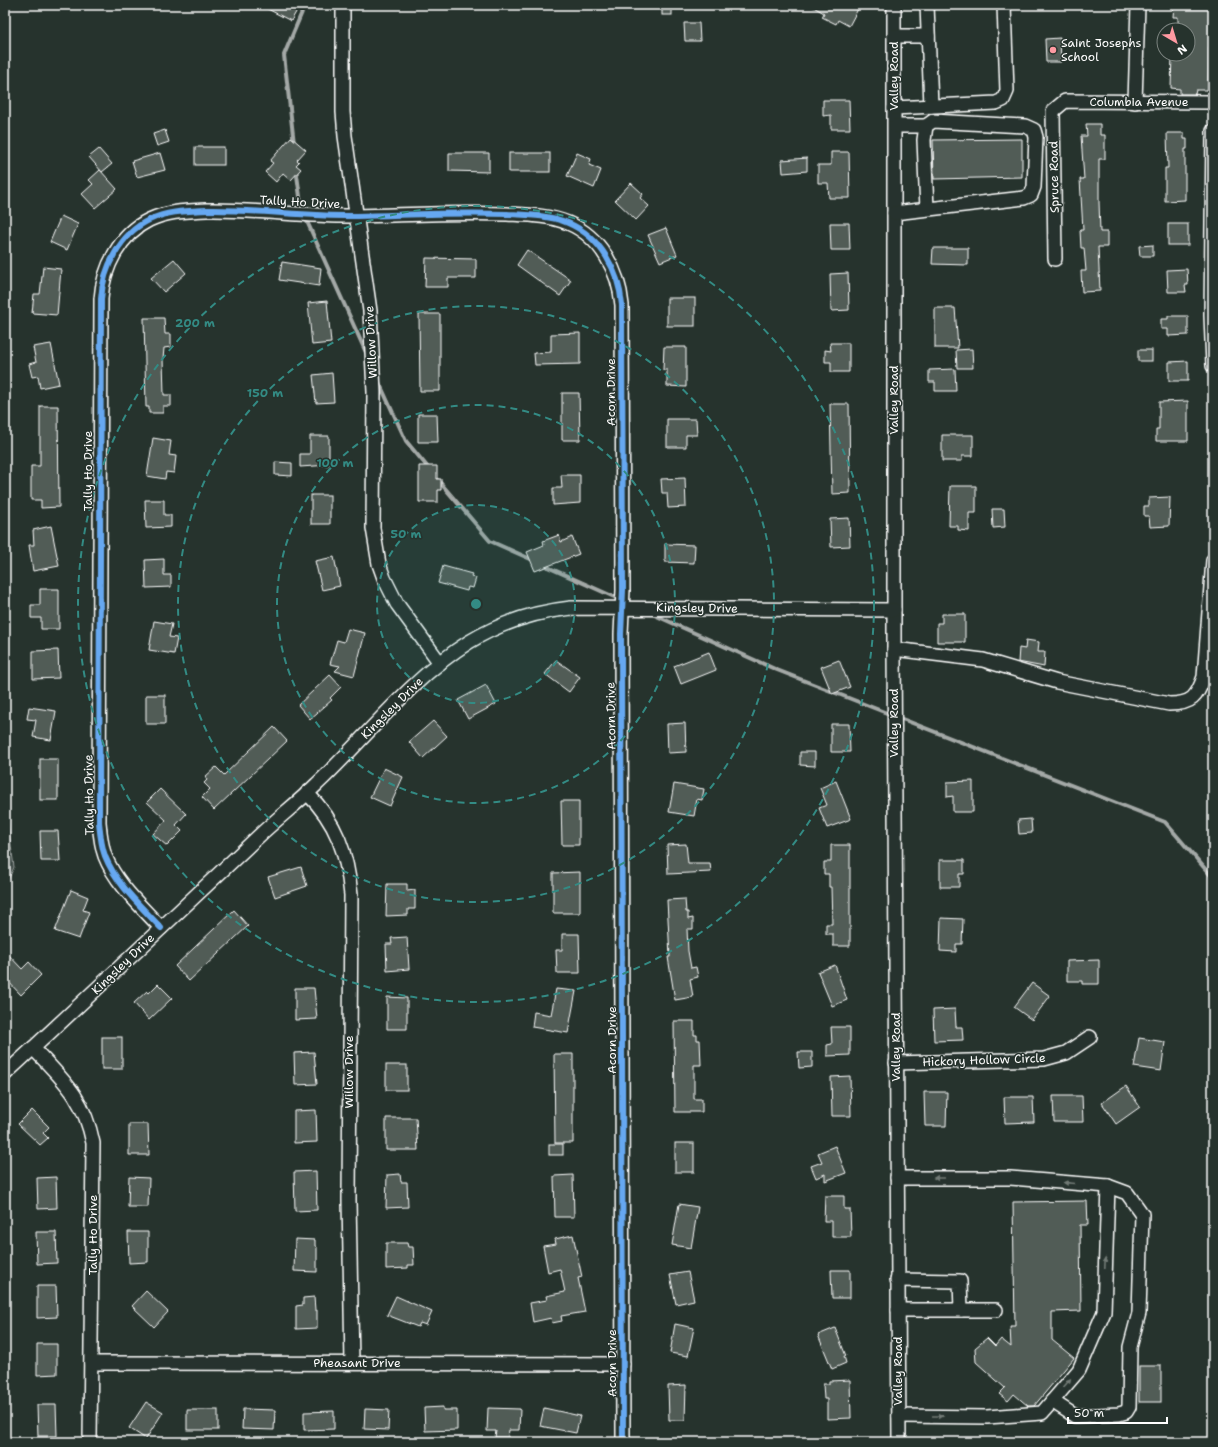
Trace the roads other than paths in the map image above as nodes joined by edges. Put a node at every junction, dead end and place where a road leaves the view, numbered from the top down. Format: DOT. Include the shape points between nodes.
graph roads {
  1 [pos="343,5"];
  2 [pos="894,5"];
  3 [pos="926,5"];
  4 [pos="1004,5"];
  5 [pos="1138,5"];
  6 [pos="894,36"];
  7 [pos="928,36"];
  8 [pos="1065,101"];
  9 [pos="1135,102"];
  10 [pos="1213,102"];
  11 [pos="931,106"];
  12 [pos="894,108"];
  13 [pos="894,126"];
  14 [pos="926,126"];
  15 [pos="1213,131"];
  16 [pos="927,209"];
  17 [pos="894,213"];
  18 [pos="357,216"];
  19 [pos="1056,259"];
  20 [pos="1213,366"];
  21 [pos="1213,560"];
  22 [pos="623,607"];
  23 [pos="894,610"];
  24 [pos="894,649"];
  25 [pos="440,663"];
  26 [pos="307,793"];
  27 [pos="161,928"];
  28 [pos="1090,1037"];
  29 [pos="33,1048"];
  30 [pos="896,1063"];
  31 [pos="5,1074"];
  32 [pos="897,1178"];
  33 [pos="1108,1186"];
  34 [pos="897,1280"];
  35 [pos="898,1310"];
  36 [pos="961,1310"];
  37 [pos="996,1310"];
  38 [pos="352,1363"];
  39 [pos="91,1364"];
  40 [pos="623,1364"];
  41 [pos="1052,1401"];
  42 [pos="898,1416"];
  43 [pos="90,1442"];
  44 [pos="623,1442"];
  45 [pos="899,1442"];
  1 -- 18 [label="street, Willow Drive" via="343,112"];
  2 -- 6 [label="street, Valley Road"];
  3 -- 7 [label="street"];
  4 -- 11 [label="street" via="1007,91 1003,100 996,103"];
  5 -- 9 [label="street"];
  6 -- 7 [label="street"];
  6 -- 12 [label="street, Valley Road"];
  7 -- 11 [label="street"];
  8 -- 9 [label="street, Columbia Avenue"];
  8 -- 19 [label="street, Spruce Road" via="1053,111"];
  9 -- 10 [label="street, Columbia Avenue"];
  11 -- 12 [label="street"];
  12 -- 13 [label="street, Valley Road"];
  13 -- 14 [label="street"];
  13 -- 17 [label="street, Valley Road"];
  14 -- 16 [label="street" via="924,140"];
  14 -- 16 [label="street" via="933,121 1025,126 1034,130 1036,138 1034,187 1031,195 1024,198"];
  15 -- 20 [label="street"];
  16 -- 17 [label="street"];
  17 -- 23 [label="street, Valley Road"];
  18 -- 22 [label="street, Acorn Drive" via="493,213 534,215 568,223 582,230 601,249 618,280 622,305"];
  18 -- 25 [label="street, Willow Drive" via="370,312 374,392 373,528 379,564 396,604"];
  18 -- 27 [label="street, Tally Ho Drive" via="226,210 177,211 159,215 130,234 120,245 104,280 101,299 99,822 102,843 112,870 123,887"];
  21 -- 24 [label="street" via="1204,677 1192,699 1182,704 1169,704 1058,682 983,660"];
  22 -- 23 [label="street, Kingsley Drive"];
  22 -- 25 [label="street, Kingsley Drive" via="571,608 534,614 482,635"];
  22 -- 40 [label="street, Acorn Drive"];
  23 -- 24 [label="street, Valley Road"];
  24 -- 30 [label="street, Valley Road"];
  25 -- 26 [label="street, Kingsley Drive" via="408,691"];
  26 -- 27 [label="street, Kingsley Drive"];
  26 -- 38 [label="street, Willow Drive" via="333,824 339,837 351,895 349,1200"];
  27 -- 29 [label="street, Kingsley Drive"];
  28 -- 30 [label="street, Hickory Hollow Circle" via="1054,1058"];
  29 -- 31 [label="street, Kingsley Drive"];
  29 -- 39 [label="street, Tally Ho Drive" via="77,1097 89,1122 93,1143"];
  30 -- 32 [label="street, Valley Road"];
  33 -- 32 [label="street, one-way" via="1010,1178"];
  32 -- 34 [label="street, Valley Road"];
  41 -- 33 [label="street, one-way" via="1078,1370 1104,1312"];
  33 -- 41 [label="street" via="1127,1193 1142,1214 1139,1312 1130,1347 1129,1407 1126,1412 1119,1414 1076,1416"];
  34 -- 35 [label="street, Valley Road"];
  34 -- 36 [label="street" via="960,1281"];
  35 -- 36 [label="street"];
  35 -- 42 [label="street, Valley Road"];
  36 -- 37 [label="street"];
  38 -- 39 [label="street, Pheasant Drive"];
  38 -- 40 [label="street, Pheasant Drive"];
  39 -- 43 [label="street, Tally Ho Drive"];
  40 -- 44 [label="street, Acorn Drive"];
  42 -- 41 [label="street, one-way" via="1042,1413"];
  42 -- 45 [label="street, Valley Road"];
}
